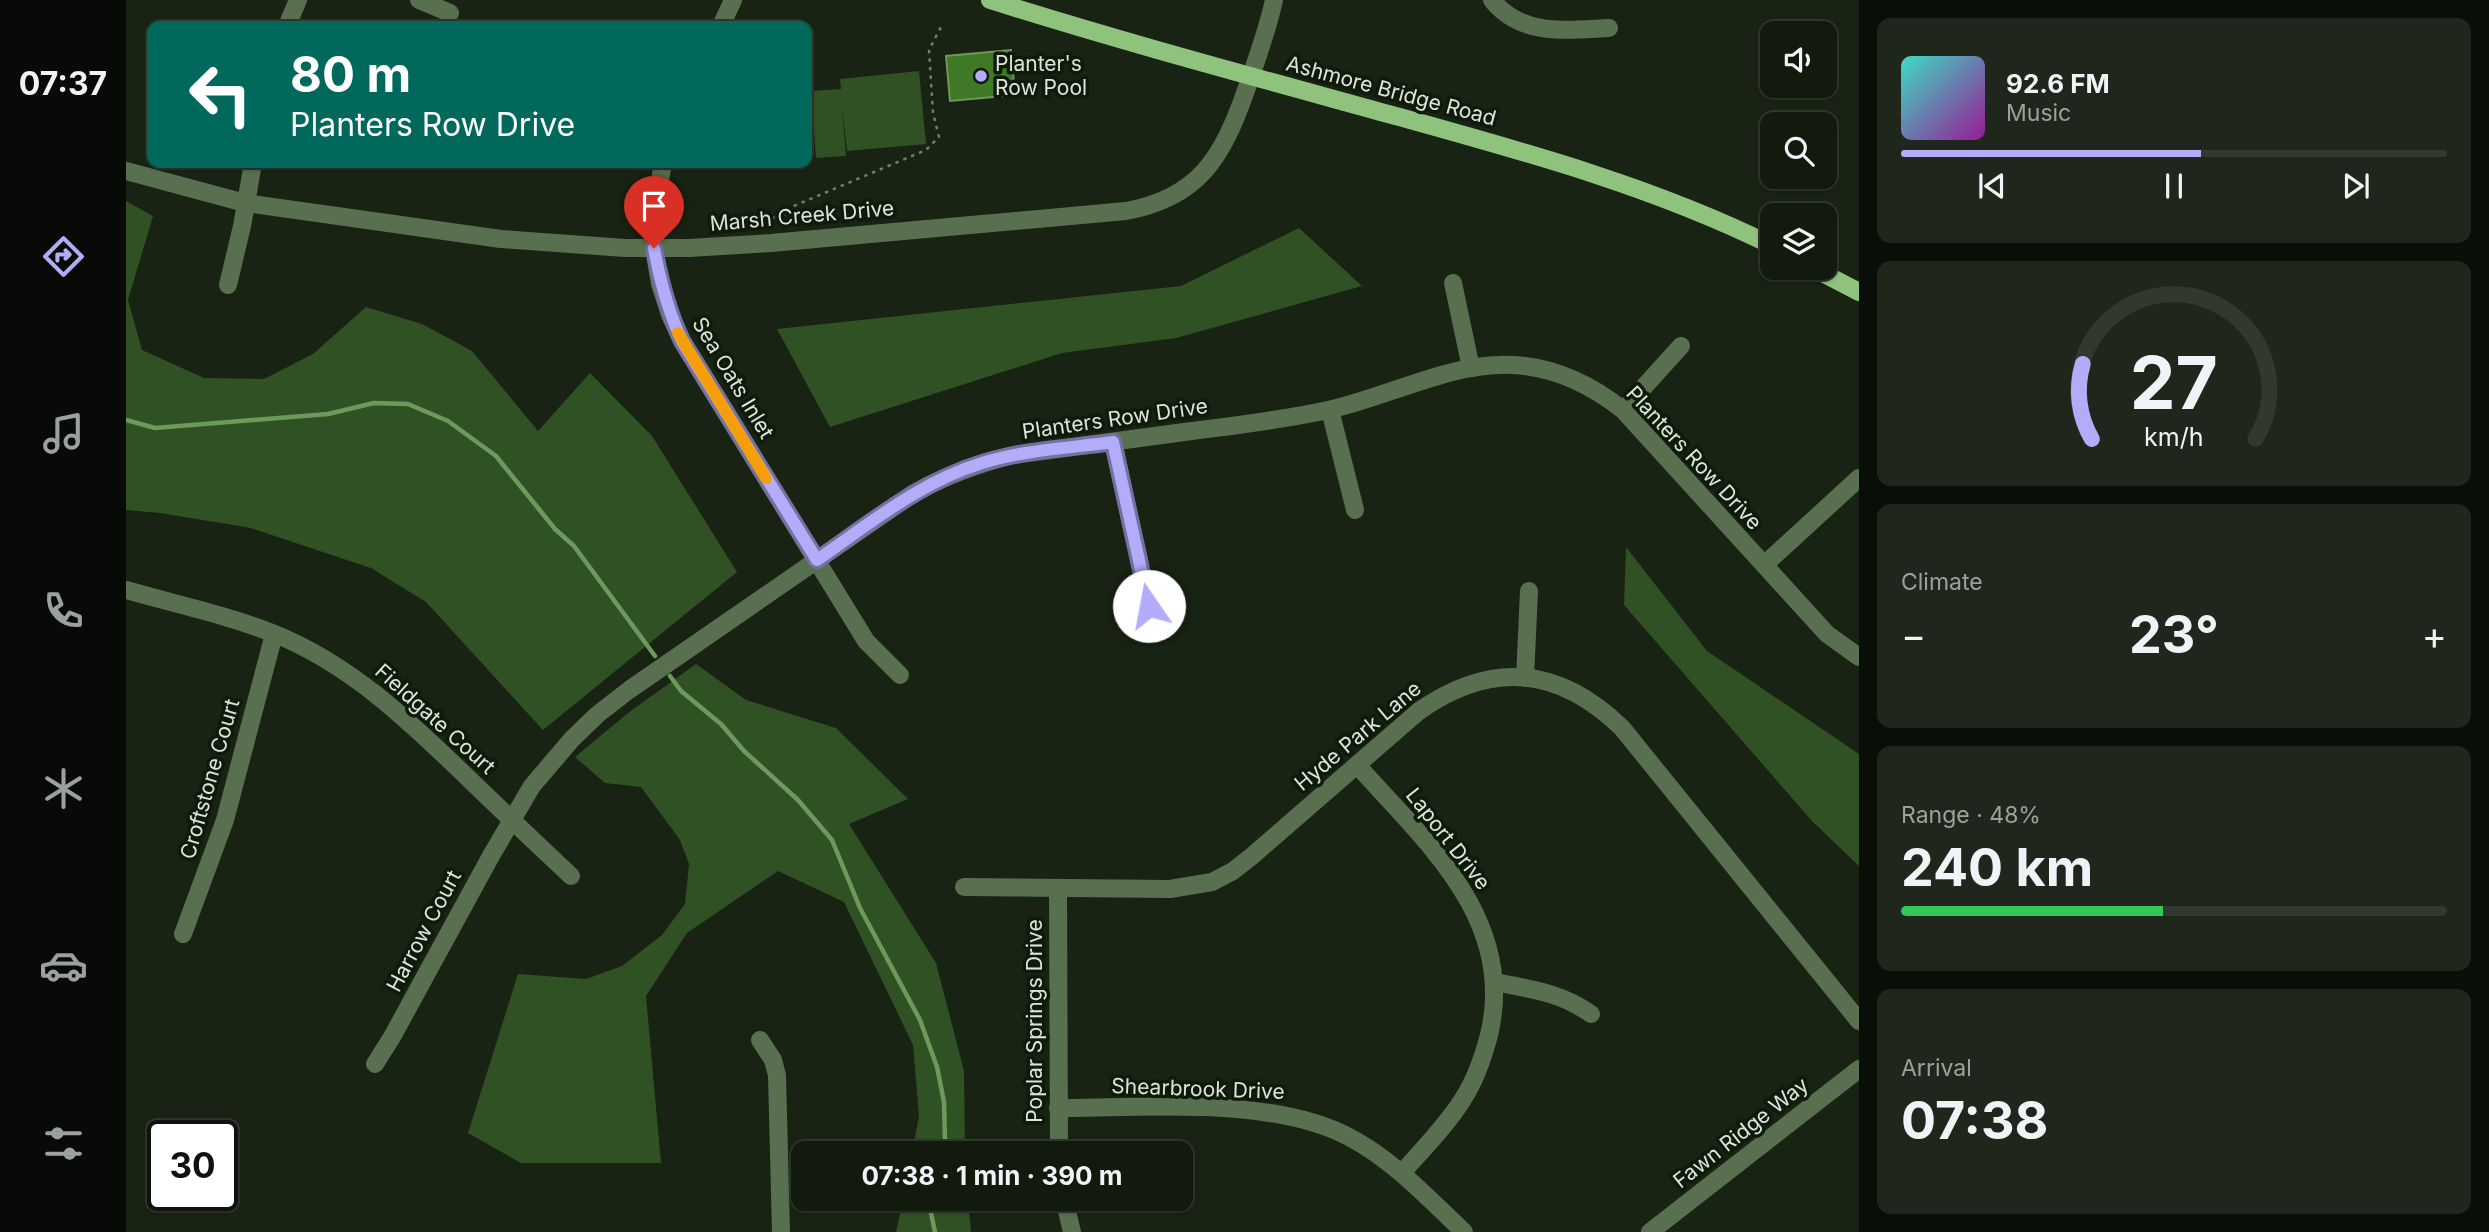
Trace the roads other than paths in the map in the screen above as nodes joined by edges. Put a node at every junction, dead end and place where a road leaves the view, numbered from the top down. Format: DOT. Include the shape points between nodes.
graph roads {
  1 [pos="298,0"];
  2 [pos="419,0"];
  3 [pos="733,0"];
  4 [pos="990,0"];
  5 [pos="1274,0"];
  6 [pos="1492,0"];
  7 [pos="450,13"];
  8 [pos="289,21"];
  9 [pos="723,21"];
  10 [pos="1609,28"];
  11 [pos="1251,76"];
  12 [pos="252,168"];
  13 [pos="662,168"];
  14 [pos="126,171"];
  15 [pos="246,203"];
  16 [pos="1760,240"];
  17 [pos="654,248"];
  18 [pos="1836,280"];
  19 [pos="1452,283"];
  20 [pos="228,285"];
  21 [pos="1859,292"];
  22 [pos="1681,346"];
  23 [pos="1471,368"];
  24 [pos="1330,410"];
  25 [pos="1623,410"];
  26 [pos="1113,442"];
  27 [pos="1859,478"];
  28 [pos="1355,510"];
  29 [pos="817,560"];
  30 [pos="1763,565"];
  31 [pos="126,590"];
  32 [pos="1529,591"];
  33 [pos="1149,606"];
  34 [pos="274,634"];
  35 [pos="1859,657"];
  36 [pos="900,675"];
  37 [pos="1525,678"];
  38 [pos="1357,765"];
  39 [pos="512,820"];
  40 [pos="571,876"];
  41 [pos="964,887"];
  42 [pos="1058,888"];
  43 [pos="183,934"];
  44 [pos="1494,982"];
  45 [pos="1591,1014"];
  46 [pos="1859,1021"];
  47 [pos="760,1040"];
  48 [pos="375,1064"];
  49 [pos="1859,1069"];
  50 [pos="1058,1108"];
  51 [pos="1059,1141"];
  52 [pos="1402,1173"];
  53 [pos="1067,1211"];
  54 [pos="780,1232"];
  55 [pos="1072,1232"];
  56 [pos="1464,1232"];
  57 [pos="1650,1232"];
  1 -- 8 [label="street"];
  2 -- 7 [label="street"];
  3 -- 9 [label="street"];
  4 -- 11 [label="main road, Ashmore Bridge Road"];
  5 -- 11 [label="street, Marsh Creek Drive"];
  6 -- 10 [label="street" via="1506,15 1535,28"];
  11 -- 16 [label="main road, Ashmore Bridge Road" via="1596,174 1670,200"];
  11 -- 17 [label="street, Marsh Creek Drive" via="1231,131 1210,166 1181,192 1149,207 771,243"];
  12 -- 15 [label="street"];
  13 -- 17 [label="street, Sea Oats Inlet"];
  14 -- 15 [label="street, Marsh Creek Drive"];
  15 -- 17 [label="street, Marsh Creek Drive" via="501,239"];
  15 -- 20 [label="street"];
  17 -- 29 [label="street, Sea Oats Inlet" via="660,284 682,341"];
  18 -- 21 [label="main road"];
  19 -- 23 [label="street"];
  22 -- 25 [label="street"];
  23 -- 24 [label="street, Planters Row Drive"];
  23 -- 25 [label="street, Planters Row Drive" via="1512,365 1555,372 1600,392"];
  24 -- 26 [label="street, Planters Row Drive"];
  24 -- 28 [label="street"];
  25 -- 30 [label="street, Planters Row Drive"];
  26 -- 29 [label="street, Planters Row Drive" via="1013,455 955,472 914,493"];
  26 -- 33 [label="street"];
  27 -- 30 [label="street"];
  29 -- 36 [label="street, Sea Oats Inlet" via="866,641"];
  29 -- 39 [label="street, Planters Row Drive" via="598,714 532,786"];
  30 -- 35 [label="street, Planters Row Drive" via="1827,634"];
  31 -- 34 [label="street, Fieldgate Court"];
  32 -- 37 [label="street"];
  34 -- 39 [label="street, Fieldgate Court" via="322,657 376,693"];
  34 -- 43 [label="street, Croftstone Court" via="225,820"];
  37 -- 38 [label="street, Hyde Park Lane" via="1488,678 1440,696"];
  37 -- 46 [label="street, Hyde Park Lane" via="1584,697 1622,728"];
  38 -- 42 [label="street, Hyde Park Lane" via="1252,856 1212,882 1170,890"];
  38 -- 44 [label="street, Laport Drive" via="1461,887 1488,946"];
  39 -- 40 [label="street, Fieldgate Court"];
  39 -- 48 [label="street, Harrow Court"];
  41 -- 42 [label="street, Hyde Park Lane"];
  42 -- 50 [label="street, Poplar Springs Drive"];
  44 -- 45 [label="street" via="1554,994"];
  44 -- 52 [label="street, Laport Drive" via="1491,1025 1478,1072 1461,1102"];
  47 -- 54 [label="street" via="777,1075"];
  49 -- 57 [label="street, Fawn Ridge Way"];
  50 -- 51 [label="street, Poplar Springs Drive"];
  50 -- 52 [label="street, Shearbrook Drive" via="1284,1114 1349,1137"];
  52 -- 56 [label="street, Shearbrook Drive"];
  53 -- 55 [label="street"];
}
